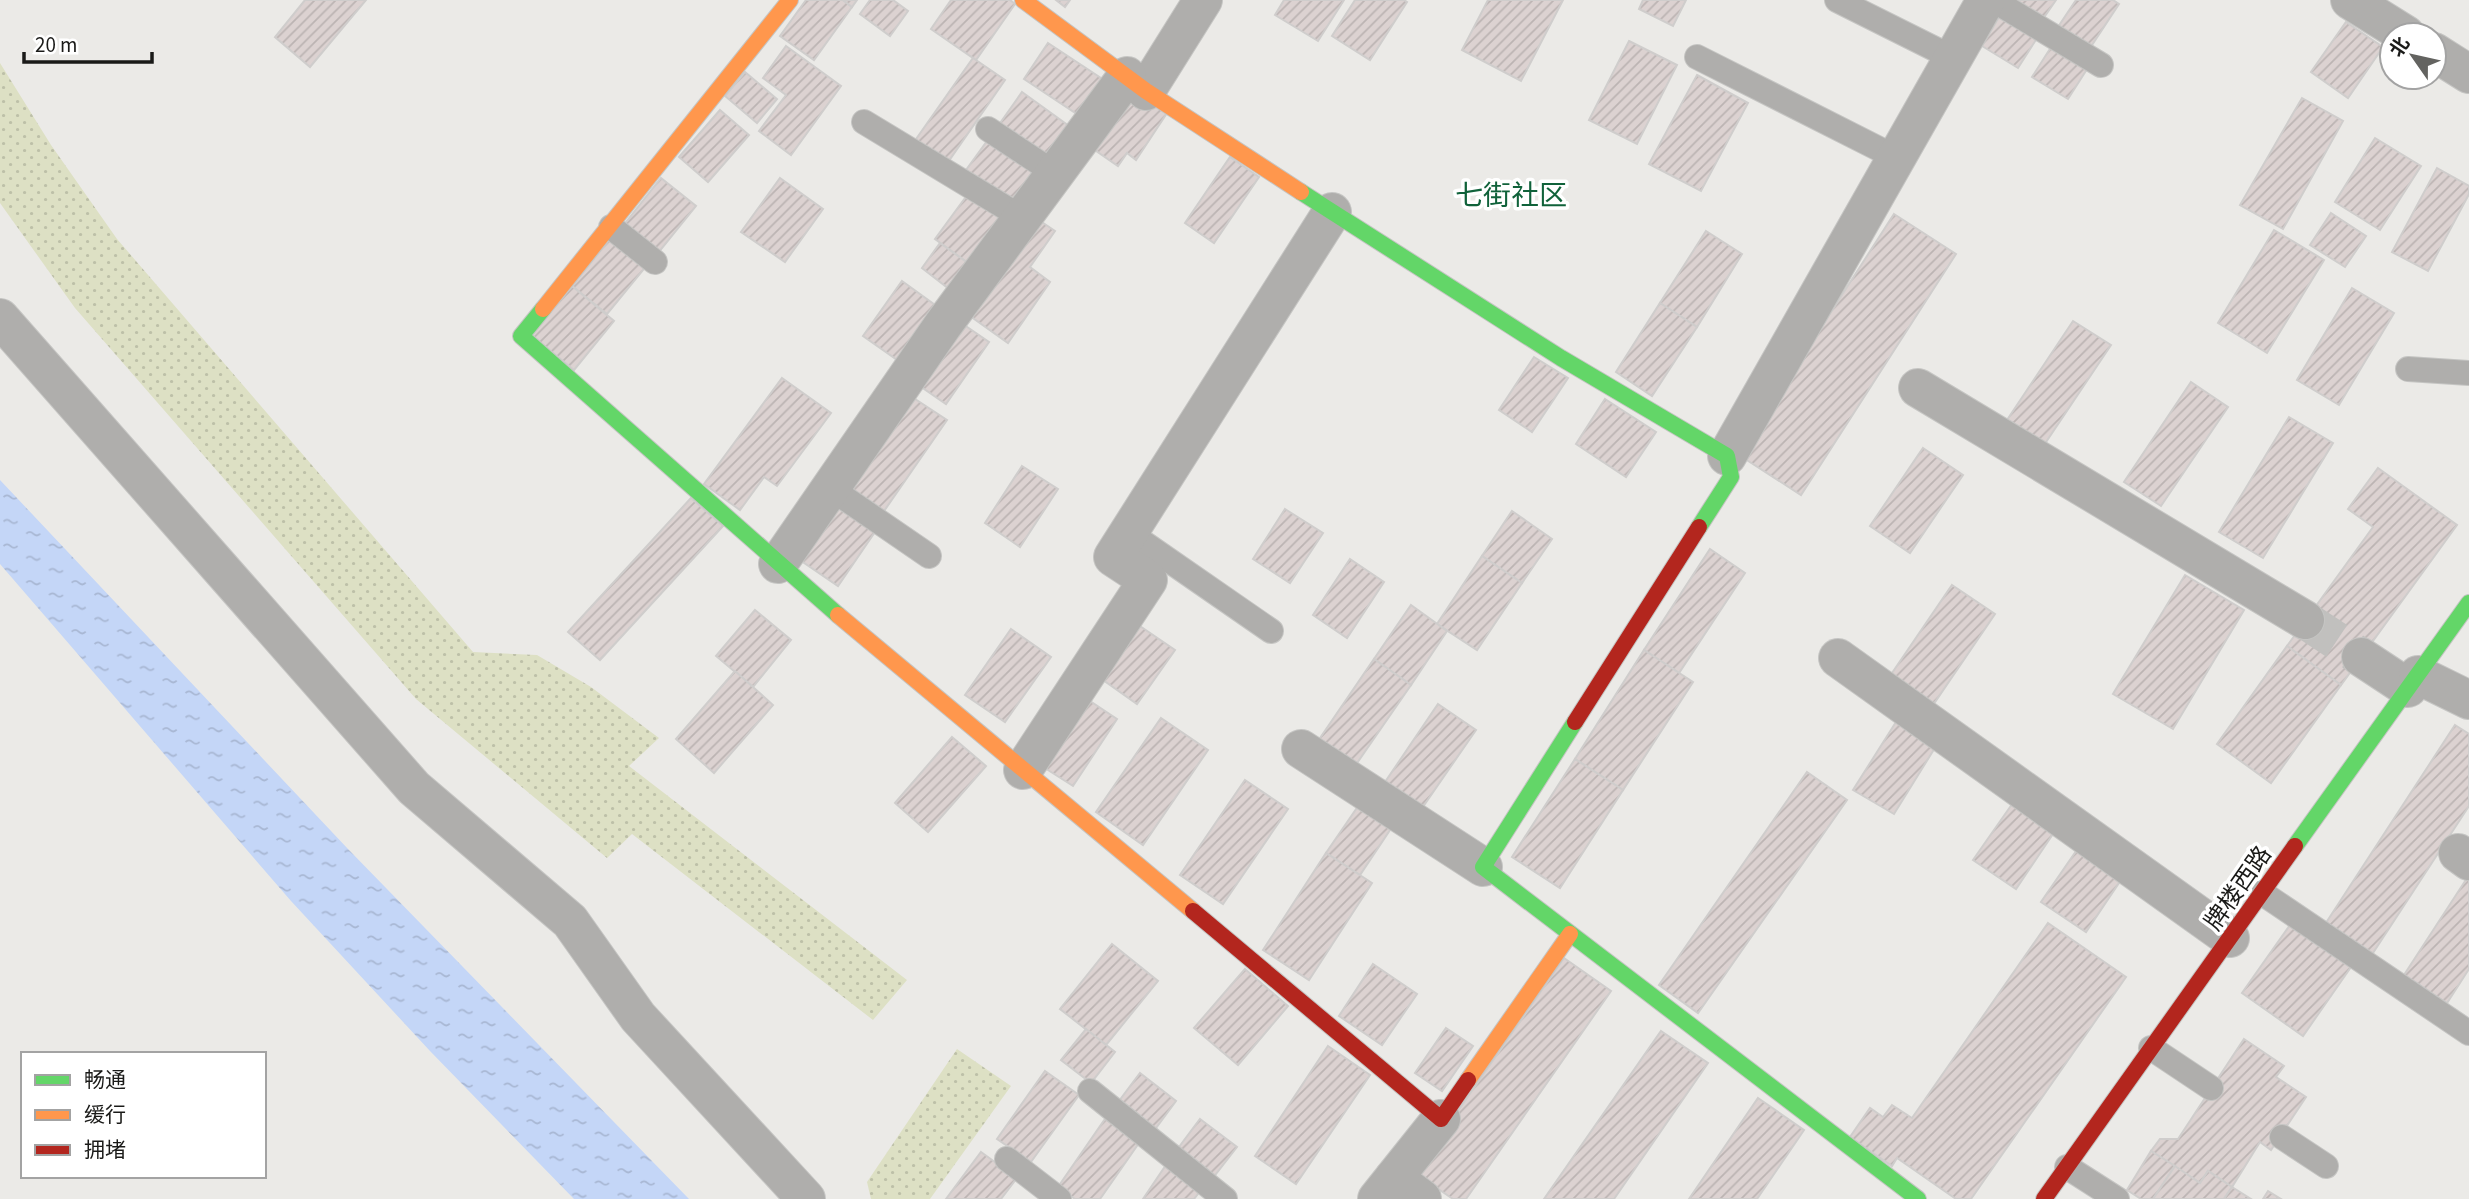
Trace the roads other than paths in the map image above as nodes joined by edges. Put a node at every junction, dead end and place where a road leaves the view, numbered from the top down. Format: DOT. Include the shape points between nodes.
graph roads {
  1 [pos="790,0"];
  2 [pos="1023,0"];
  3 [pos="1203,0"];
  4 [pos="1836,0"];
  5 [pos="1986,0"];
  6 [pos="1993,0"];
  7 [pos="2350,0"];
  8 [pos="2384,21"];
  9 [pos="1697,58"];
  10 [pos="1953,58"];
  11 [pos="2448,61"];
  12 [pos="2101,65"];
  13 [pos="2469,74"];
  14 [pos="1136,83"];
  15 [pos="864,122"];
  16 [pos="988,129"];
  17 [pos="1895,157"];
  18 [pos="1056,174"];
  19 [pos="1332,212"];
  20 [pos="1021,217"];
  21 [pos="611,227"];
  22 [pos="655,262"];
  23 [pos="0,318"];
  24 [pos="2408,369"];
  25 [pos="2469,373"];
  26 [pos="1918,388"];
  27 [pos="1727,456"];
  28 [pos="830,488"];
  29 [pos="1128,532"];
  30 [pos="929,556"];
  31 [pos="778,564"];
  32 [pos="2469,603"];
  33 [pos="2305,620"];
  34 [pos="1270,631"];
  35 [pos="2361,657"];
  36 [pos="1838,658"];
  37 [pos="2413,681"];
  38 [pos="2469,700"];
  39 [pos="1301,749"];
  40 [pos="1023,770"];
  41 [pos="1483,867"];
  42 [pos="2262,893"];
  43 [pos="1570,934"];
  44 [pos="2230,937"];
  45 [pos="2469,1033"];
  46 [pos="2151,1048"];
  47 [pos="2211,1088"];
  48 [pos="1090,1091"];
  49 [pos="1441,1119"];
  50 [pos="2282,1136"];
  51 [pos="1007,1159"];
  52 [pos="2326,1166"];
  53 [pos="2067,1167"];
  54 [pos="1397,1192"];
  55 [pos="806,1199"];
  56 [pos="1059,1199"];
  57 [pos="1225,1199"];
  58 [pos="1918,1199"];
  59 [pos="2044,1199"];
  60 [pos="2117,1199"];
  1 -- 21 [label="street"];
  2 -- 14 [label="street"];
  3 -- 14 [label="street"];
  4 -- 10 [label="lane"];
  5 -- 10 [label="street"];
  6 -- 12 [label="lane"];
  7 -- 8 [label="street"];
  9 -- 17 [label="lane"];
  10 -- 17 [label="street"];
  11 -- 13 [label="street"];
  14 -- 18 [label="street"];
  14 -- 19 [label="street"];
  15 -- 20 [label="lane"];
  16 -- 18 [label="lane"];
  17 -- 27 [label="street"];
  18 -- 20 [label="street"];
  19 -- 27 [label="street" via="1561,358"];
  19 -- 29 [label="street"];
  20 -- 28 [label="street"];
  21 -- 22 [label="lane"];
  21 -- 31 [label="street" via="521,336"];
  23 -- 55 [label="street" via="414,788 570,921 638,1017"];
  24 -- 25 [label="lane"];
  26 -- 33 [label="street"];
  27 -- 41 [label="street" via="1731,477"];
  28 -- 30 [label="lane"];
  28 -- 31 [label="street"];
  29 -- 34 [label="lane"];
  29 -- 40 [label="street" via="1113,557 1148,580"];
  31 -- 40 [label="street"];
  32 -- 37 [label="street, 牌楼西路"];
  35 -- 37 [label="street"];
  36 -- 44 [label="street"];
  37 -- 38 [label="street"];
  37 -- 42 [label="street, 牌楼西路"];
  39 -- 41 [label="street"];
  40 -- 49 [label="street"];
  41 -- 43 [label="street"];
  42 -- 44 [label="street, 牌楼西路"];
  42 -- 45 [label="lane"];
  43 -- 49 [label="street"];
  43 -- 58 [label="street"];
  44 -- 46 [label="street, 牌楼西路"];
  46 -- 47 [label="lane"];
  46 -- 53 [label="street, 牌楼西路"];
  48 -- 57 [label="lane"];
  49 -- 54 [label="street"];
  50 -- 52 [label="lane"];
  51 -- 56 [label="lane"];
  53 -- 59 [label="street, 牌楼西路"];
  53 -- 60 [label="lane"];
}
